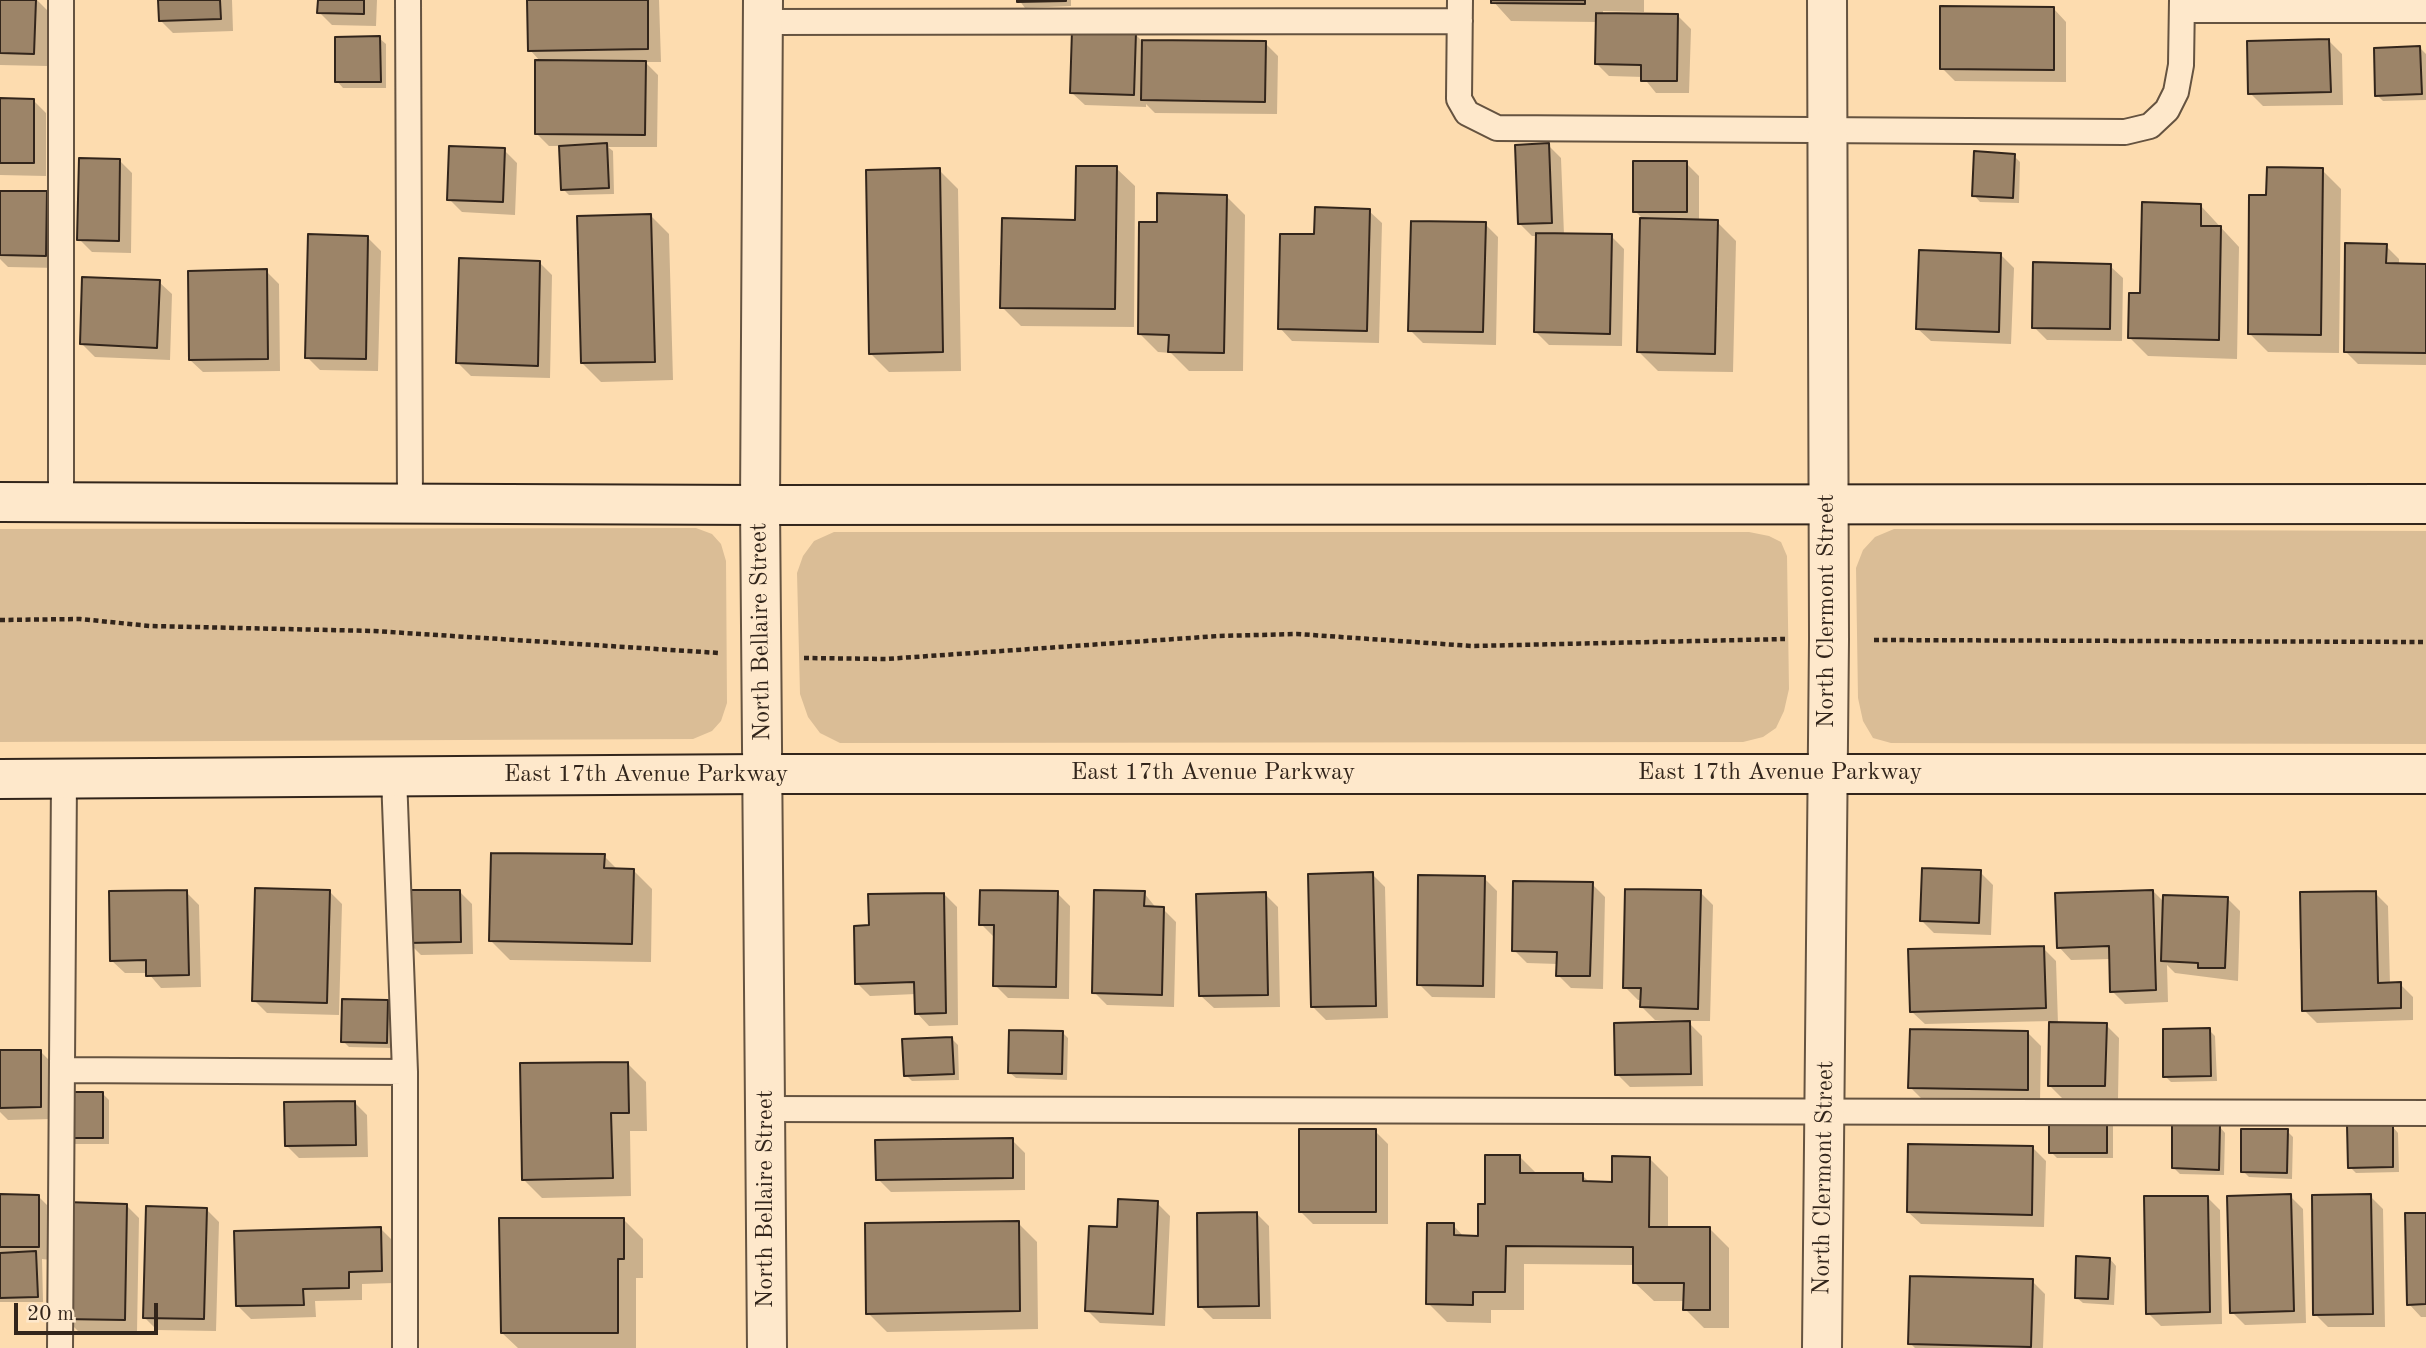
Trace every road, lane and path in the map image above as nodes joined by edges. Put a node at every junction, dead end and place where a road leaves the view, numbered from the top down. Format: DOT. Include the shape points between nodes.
graph roads {
  1 [pos="61,0"];
  2 [pos="408,0"];
  3 [pos="1827,0"];
  4 [pos="2182,5"];
  5 [pos="1460,10"];
  6 [pos="2426,10"];
  7 [pos="763,11"];
  8 [pos="1828,130"];
  9 [pos="0,502"];
  10 [pos="61,502"];
  11 [pos="1828,502"];
  12 [pos="410,503"];
  13 [pos="2426,504"];
  14 [pos="760,505"];
  15 [pos="0,621"];
  16 [pos="1829,639"];
  17 [pos="2426,642"];
  18 [pos="762,658"];
  19 [pos="1826,772"];
  20 [pos="763,774"];
  21 [pos="2426,774"];
  22 [pos="394,776"];
  23 [pos="0,779"];
  24 [pos="64,779"];
  25 [pos="63,1070"];
  26 [pos="405,1072"];
  27 [pos="765,1110"];
  28 [pos="1825,1113"];
  29 [pos="2426,1113"];
  30 [pos="60,1348"];
  31 [pos="405,1348"];
  32 [pos="767,1348"];
  33 [pos="1822,1348"];
  1 -- 10 [label="lane"];
  2 -- 12 [label="lane"];
  3 -- 8 [label="main road, North Clermont Street"];
  4 -- 6 [label="lane"];
  4 -- 8 [label="lane" via="2176,92 2167,110 2150,126 2125,132"];
  5 -- 7 [label="lane"];
  5 -- 8 [label="lane" via="1459,99 1467,113 1497,128"];
  7 -- 14 [label="main road, North Bellaire Street"];
  8 -- 11 [label="main road, North Clermont Street"];
  9 -- 10 [label="main road"];
  10 -- 12 [label="main road"];
  11 -- 13 [label="main road"];
  11 -- 14 [label="main road"];
  11 -- 16 [label="main road, North Clermont Street"];
  12 -- 14 [label="main road"];
  14 -- 18 [label="main road, North Bellaire Street"];
  15 -- 18 [label="path" via="80,619 150,626 374,631"];
  16 -- 17 [label="path"];
  16 -- 18 [label="path" via="1472,646 1284,635 1217,636 886,659"];
  16 -- 19 [label="main road, North Clermont Street"];
  18 -- 20 [label="main road, North Bellaire Street"];
  19 -- 20 [label="main road, East 17th Avenue Parkway"];
  19 -- 21 [label="main road, East 17th Avenue Parkway"];
  19 -- 28 [label="main road, North Clermont Street"];
  20 -- 22 [label="main road, East 17th Avenue Parkway"];
  20 -- 27 [label="main road, North Bellaire Street"];
  22 -- 24 [label="main road, East 17th Avenue Parkway"];
  22 -- 26 [label="lane"];
  23 -- 24 [label="main road, East 17th Avenue Parkway"];
  24 -- 25 [label="lane"];
  25 -- 26 [label="lane"];
  25 -- 30 [label="lane"];
  26 -- 31 [label="lane"];
  27 -- 28 [label="lane"];
  27 -- 32 [label="main road, North Bellaire Street"];
  28 -- 29 [label="lane"];
  28 -- 33 [label="main road, North Clermont Street"];
}
